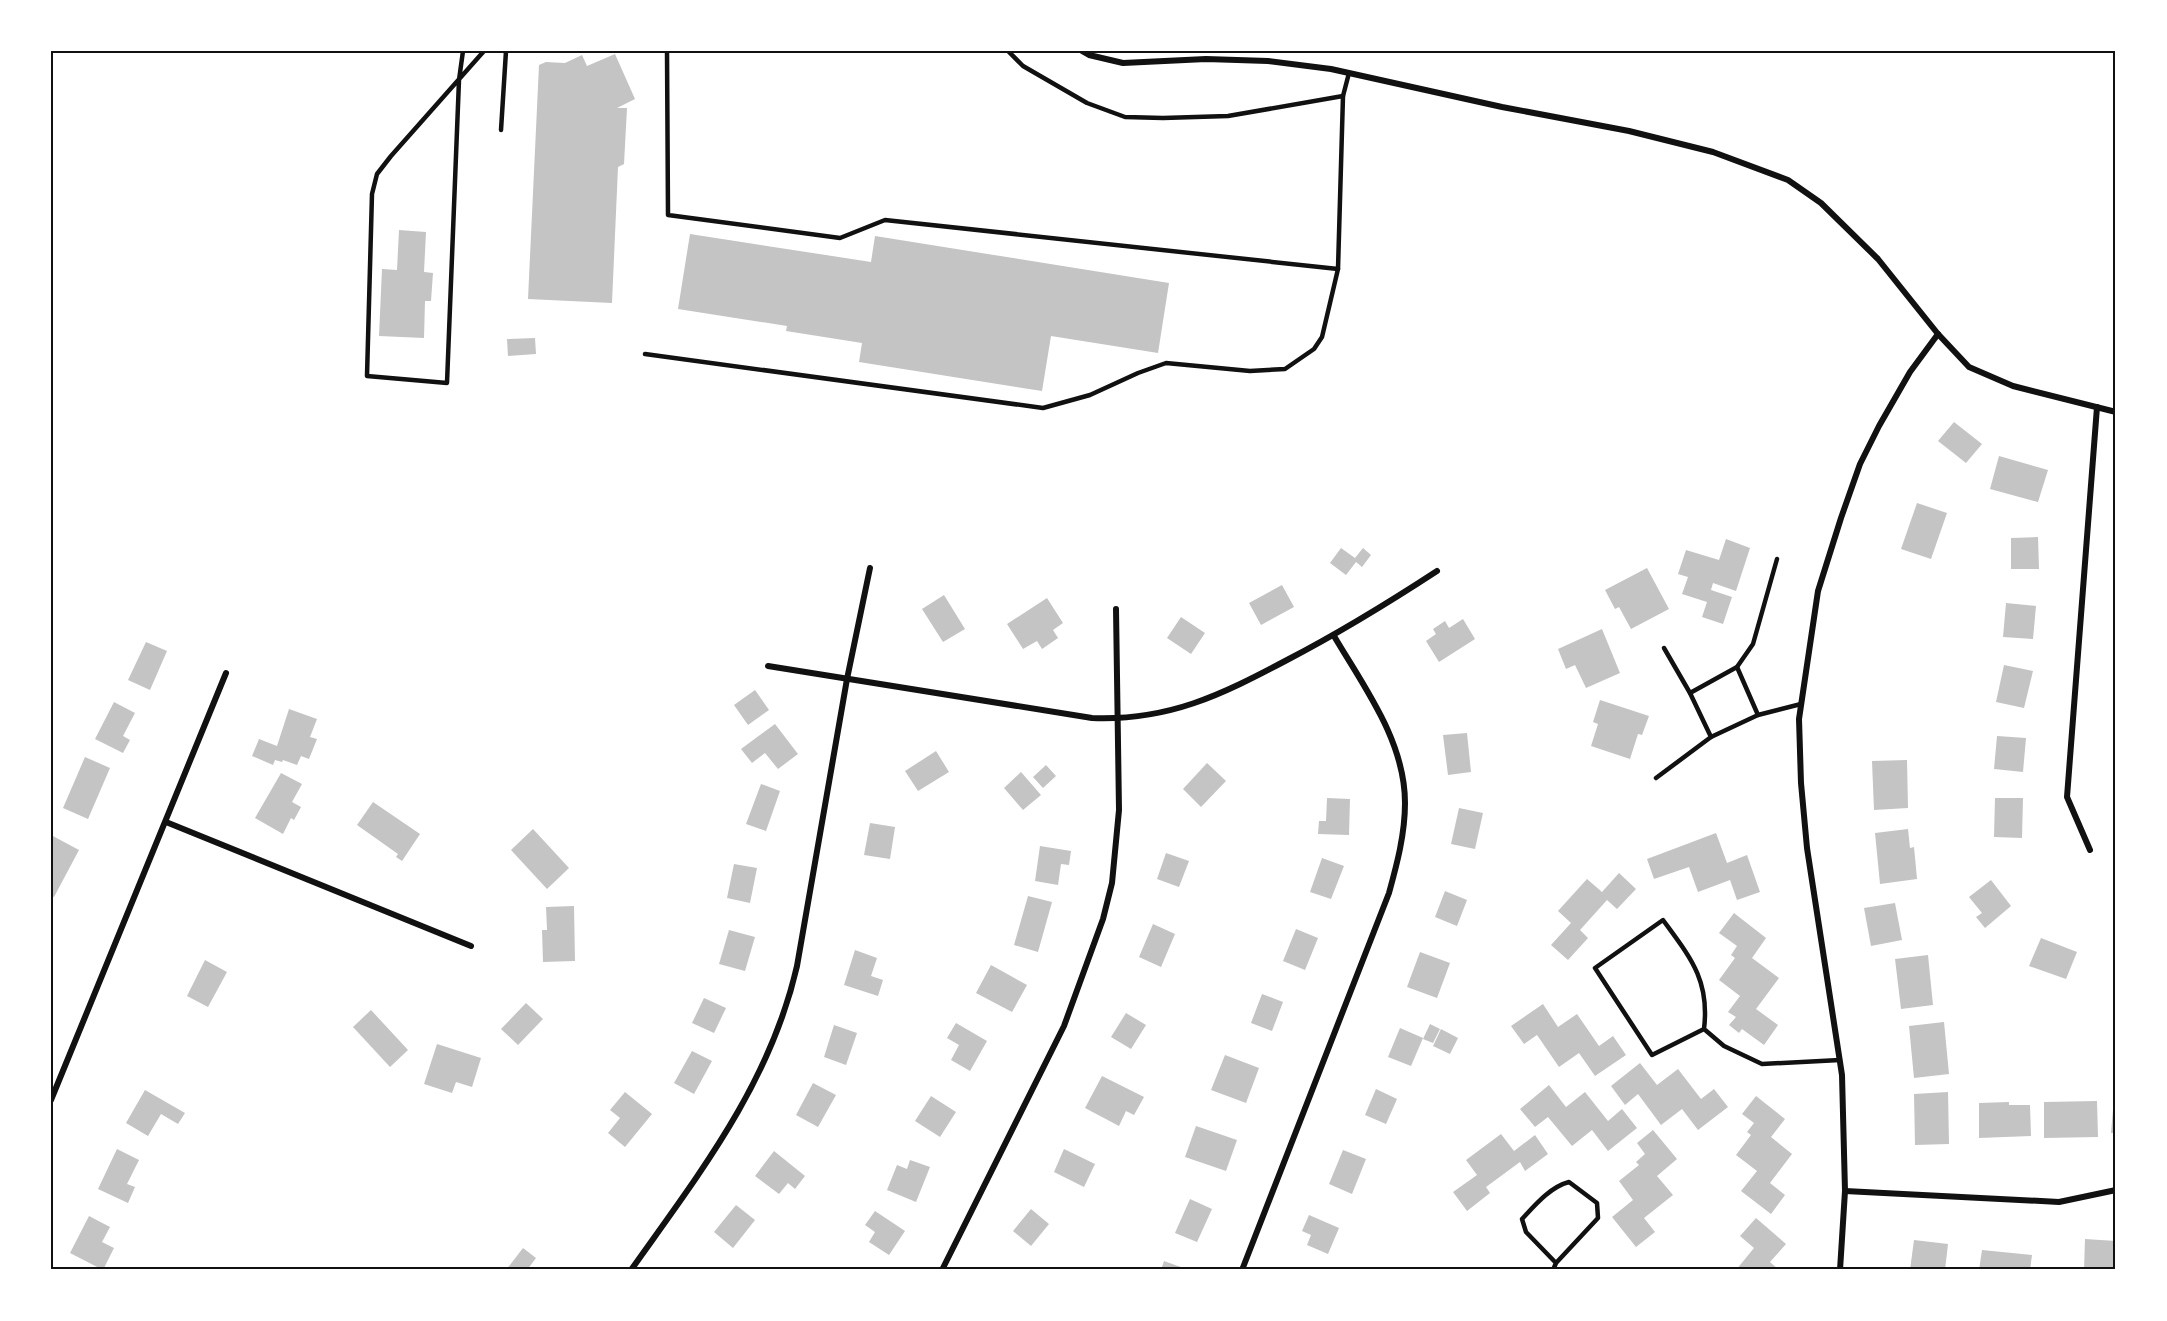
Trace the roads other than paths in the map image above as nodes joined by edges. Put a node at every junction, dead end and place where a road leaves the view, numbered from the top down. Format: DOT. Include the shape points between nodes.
graph roads {
  1 [pos="464,51"];
  2 [pos="484,51"];
  3 [pos="506,51"];
  4 [pos="668,51"];
  5 [pos="1008,51"];
  6 [pos="1082,51"];
  7 [pos="1348,73"];
  8 [pos="459,80"];
  9 [pos="1343,96"];
  10 [pos="501,130"];
  11 [pos="1338,269"];
  12 [pos="1938,334"];
  13 [pos="645,354"];
  14 [pos="2097,408"];
  15 [pos="2116,412"];
  16 [pos="1777,559"];
  17 [pos="870,568"];
  18 [pos="1437,571"];
  19 [pos="1116,609"];
  20 [pos="1334,636"];
  21 [pos="1664,648"];
  22 [pos="768,666"];
  23 [pos="1737,667"];
  24 [pos="226,673"];
  25 [pos="847,679"];
  26 [pos="1690,693"];
  27 [pos="1801,704"];
  28 [pos="1758,715"];
  29 [pos="1118,719"];
  30 [pos="1711,738"];
  31 [pos="1656,778"];
  32 [pos="166,822"];
  33 [pos="2090,850"];
  34 [pos="471,946"];
  35 [pos="1704,1029"];
  36 [pos="1840,1060"];
  37 [pos="51,1100"];
  38 [pos="2116,1190"];
  39 [pos="1845,1191"];
  40 [pos="1556,1263"];
  41 [pos="631,1270"];
  42 [pos="942,1270"];
  43 [pos="1242,1270"];
  44 [pos="1553,1270"];
  45 [pos="1840,1270"];
  1 -- 8 [label="lane"];
  2 -- 8 [label="lane"];
  3 -- 10 [label="lane"];
  4 -- 11 [label="lane" via="668,215 840,238 885,220"];
  5 -- 9 [label="lane" via="1023,66 1087,103 1125,117 1228,116"];
  6 -- 7 [label="street" via="1123,63 1268,61"];
  7 -- 9 [label="lane"];
  7 -- 12 [label="street" via="1629,131 1713,152 1788,180 1821,203 1878,259"];
  8 -- 8 [label="lane" via="447,382 367,376 372,194 377,174"];
  9 -- 11 [label="lane"];
  11 -- 13 [label="lane" via="1322,337 1314,349 1285,369 1250,371 1166,363 1090,395 1043,408"];
  12 -- 14 [label="street" via="1958,357 1980,373"];
  12 -- 27 [label="street" via="1910,372 1860,464 1818,591"];
  14 -- 15 [label="street"];
  14 -- 33 [label="street" via="2067,797"];
  16 -- 23 [label="lane" via="1754,644"];
  17 -- 25 [label="street"];
  18 -- 20 [label="street"];
  19 -- 29 [label="street"];
  20 -- 29 [label="street" via="1230,691 1189,706"];
  20 -- 43 [label="street" via="1386,726 1398,759 1405,802 1400,853 1389,893"];
  21 -- 26 [label="lane"];
  22 -- 25 [label="street"];
  23 -- 26 [label="lane"];
  23 -- 28 [label="lane"];
  24 -- 32 [label="street"];
  25 -- 29 [label="street"];
  25 -- 41 [label="street" via="797,966 782,1022 741,1110"];
  26 -- 30 [label="lane"];
  27 -- 28 [label="lane"];
  27 -- 36 [label="street" via="1806,839"];
  28 -- 30 [label="lane"];
  29 -- 42 [label="street" via="1119,810 1112,883 1103,919 1064,1026"];
  30 -- 31 [label="lane"];
  32 -- 34 [label="street"];
  32 -- 37 [label="street"];
  35 -- 35 [label="lane" via="1705,993 1691,959 1663,920 1595,968 1652,1055"];
  35 -- 36 [label="lane" via="1724,1046 1762,1064"];
  36 -- 39 [label="street"];
  38 -- 39 [label="street" via="2059,1202"];
  39 -- 45 [label="street"];
  40 -- 40 [label="lane" via="1598,1218 1597,1203 1569,1182 1559,1185 1522,1219 1526,1232"];
  40 -- 44 [label="lane"];
}
